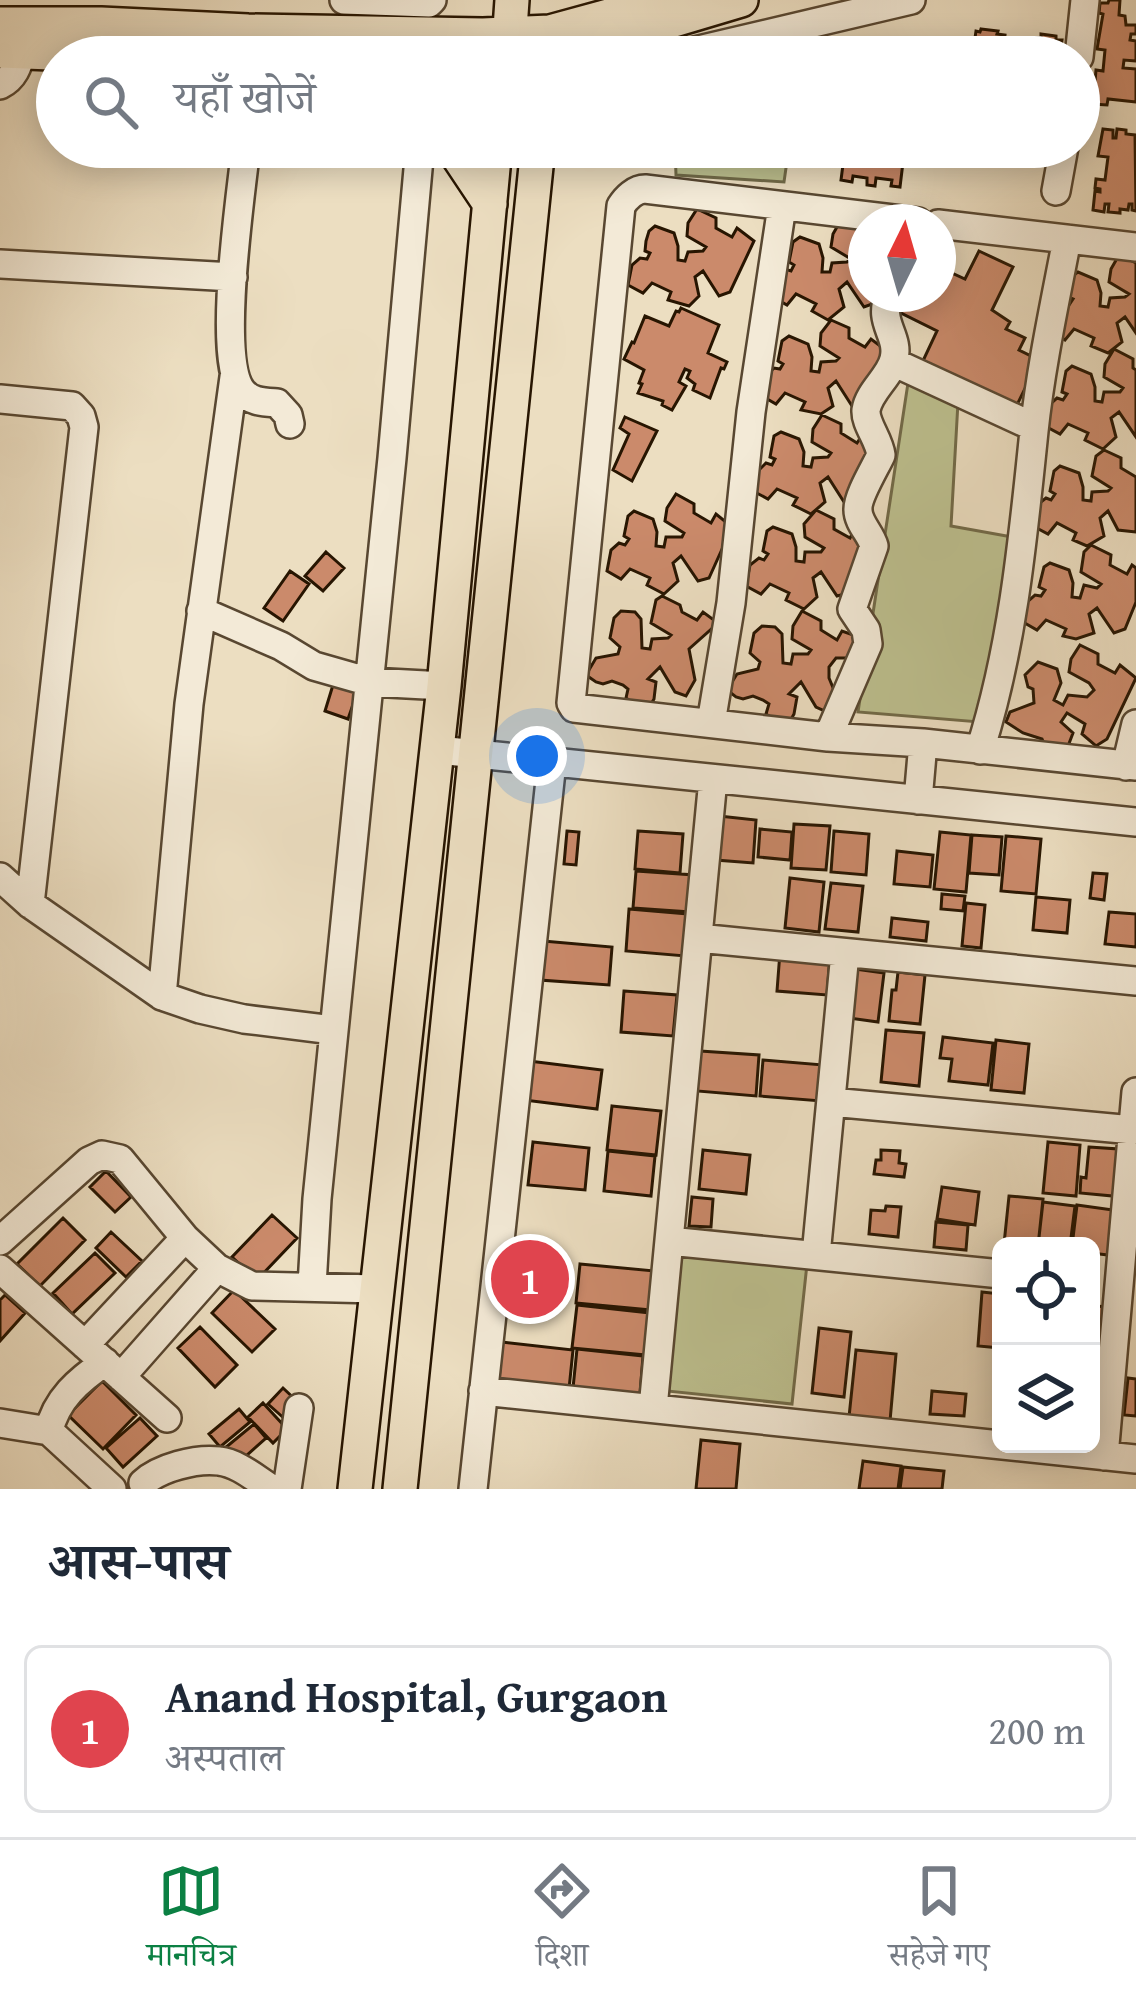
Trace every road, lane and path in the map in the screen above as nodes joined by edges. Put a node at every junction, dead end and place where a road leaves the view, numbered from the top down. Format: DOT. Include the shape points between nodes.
graph roads {
  1 [pos="344,0"];
  2 [pos="431,0"];
  3 [pos="741,0"];
  4 [pos="911,0"];
  5 [pos="1085,0"];
  6 [pos="669,4"];
  7 [pos="0,24"];
  8 [pos="510,30"];
  9 [pos="544,36"];
  10 [pos="615,36"];
  11 [pos="647,36"];
  12 [pos="759,36"];
  13 [pos="1081,36"];
  14 [pos="11,51"];
  15 [pos="0,85"];
  16 [pos="243,168"];
  17 [pos="418,168"];
  18 [pos="466,168"];
  19 [pos="494,168"];
  20 [pos="536,168"];
  21 [pos="1060,168"];
  22 [pos="1056,191"];
  23 [pos="490,205"];
  24 [pos="782,206"];
  25 [pos="848,214"];
  26 [pos="956,226"];
  27 [pos="1067,239"];
  28 [pos="1136,247"];
  29 [pos="0,264"];
  30 [pos="233,277"];
  31 [pos="884,312"];
  32 [pos="893,362"];
  33 [pos="234,377"];
  34 [pos="0,399"];
  35 [pos="290,424"];
  36 [pos="1034,427"];
  37 [pos="201,610"];
  38 [pos="370,682"];
  39 [pos="445,686"];
  40 [pos="710,723"];
  41 [pos="1136,724"];
  42 [pos="828,737"];
  43 [pos="923,743"];
  44 [pos="437,750"];
  45 [pos="980,750"];
  46 [pos="477,754"];
  47 [pos="552,762"];
  48 [pos="1131,766"];
  49 [pos="713,779"];
  50 [pos="918,800"];
  51 [pos="1136,822"];
  52 [pos="0,877"];
  53 [pos="31,904"];
  54 [pos="698,938"];
  55 [pos="845,952"];
  56 [pos="1136,982"];
  57 [pos="162,996"];
  58 [pos="333,1030"];
  59 [pos="1136,1092"];
  60 [pos="830,1102"];
  61 [pos="1132,1130"];
  62 [pos="185,1238"];
  63 [pos="0,1241"];
  64 [pos="669,1241"];
  65 [pos="816,1255"];
  66 [pos="217,1268"];
  67 [pos="0,1269"];
  68 [pos="992,1273"];
  69 [pos="1105,1284"];
  70 [pos="312,1286"];
  71 [pos="376,1289"];
  72 [pos="104,1362"];
  73 [pos="483,1390"];
  74 [pos="299,1408"];
  75 [pos="653,1408"];
  76 [pos="167,1418"];
  77 [pos="0,1423"];
  78 [pos="50,1431"];
  79 [pos="1104,1456"];
  80 [pos="1136,1459"];
  81 [pos="144,1475"];
  82 [pos="112,1489"];
  83 [pos="272,1489"];
  84 [pos="287,1489"];
  85 [pos="355,1489"];
  86 [pos="400,1489"];
  87 [pos="473,1489"];
  1 -- 2 [label="street"];
  3 -- 6 [label="main road"];
  4 -- 12 [label="street"];
  5 -- 13 [label="street"];
  6 -- 10 [label="main road"];
  6 -- 11 [label="main road"];
  7 -- 8 [label="main road" via="436,36"];
  8 -- 9 [label="main road"];
  14 -- 15 [label="street" via="16,69"];
  16 -- 30 [label="street"];
  17 -- 38 [label="street"];
  18 -- 23 [label="main road"];
  19 -- 23 [label="main road"];
  20 -- 46 [label="main road"];
  21 -- 22 [label="street"];
  23 -- 39 [label="main road"];
  24 -- 25 [label="street"];
  24 -- 40 [label="street"];
  24 -- 40 [label="street" via="645,189 621,206 571,703"];
  26 -- 27 [label="street"];
  27 -- 28 [label="street"];
  27 -- 36 [label="street"];
  29 -- 30 [label="street"];
  30 -- 33 [label="street"];
  31 -- 32 [label="street"];
  32 -- 36 [label="street"];
  32 -- 42 [label="street" via="866,412 880,455 857,512 874,546 853,609 868,644"];
  33 -- 35 [label="street" via="252,400 277,403"];
  33 -- 37 [label="street"];
  34 -- 53 [label="street" via="72,406 84,427"];
  36 -- 45 [label="street" via="1024,545"];
  37 -- 38 [label="street" via="314,666"];
  37 -- 57 [label="street"];
  38 -- 39 [label="street"];
  38 -- 58 [label="street"];
  39 -- 44 [label="main road"];
  40 -- 42 [label="street"];
  41 -- 48 [label="street"];
  42 -- 43 [label="street"];
  43 -- 45 [label="street"];
  43 -- 50 [label="street"];
  44 -- 46 [label="street"];
  44 -- 71 [label="main road"];
  45 -- 48 [label="street"];
  46 -- 47 [label="street"];
  46 -- 86 [label="main road"];
  47 -- 49 [label="street"];
  47 -- 73 [label="street"];
  49 -- 50 [label="street"];
  49 -- 54 [label="street"];
  50 -- 51 [label="street"];
  52 -- 53 [label="street"];
  53 -- 57 [label="street"];
  54 -- 55 [label="street"];
  54 -- 64 [label="street"];
  55 -- 56 [label="street"];
  55 -- 60 [label="street"];
  57 -- 58 [label="street" via="244,1019"];
  58 -- 70 [label="street"];
  59 -- 61 [label="street"];
  60 -- 61 [label="street"];
  60 -- 65 [label="street"];
  61 -- 69 [label="street"];
  62 -- 63 [label="street" via="120,1159 101,1155"];
  62 -- 66 [label="street"];
  62 -- 72 [label="street"];
  64 -- 65 [label="street"];
  64 -- 75 [label="street"];
  65 -- 68 [label="street"];
  66 -- 70 [label="street" via="252,1286"];
  66 -- 72 [label="street"];
  67 -- 72 [label="street"];
  69 -- 79 [label="street"];
  70 -- 71 [label="street"];
  71 -- 85 [label="main road"];
  72 -- 76 [label="street"];
  72 -- 78 [label="street" via="77,1381"];
  73 -- 75 [label="street"];
  73 -- 87 [label="street"];
  74 -- 84 [label="street"];
  75 -- 79 [label="street"];
  77 -- 78 [label="street"];
  78 -- 82 [label="street"];
  79 -- 80 [label="street"];
  81 -- 83 [label="street" via="219,1461"];
}
